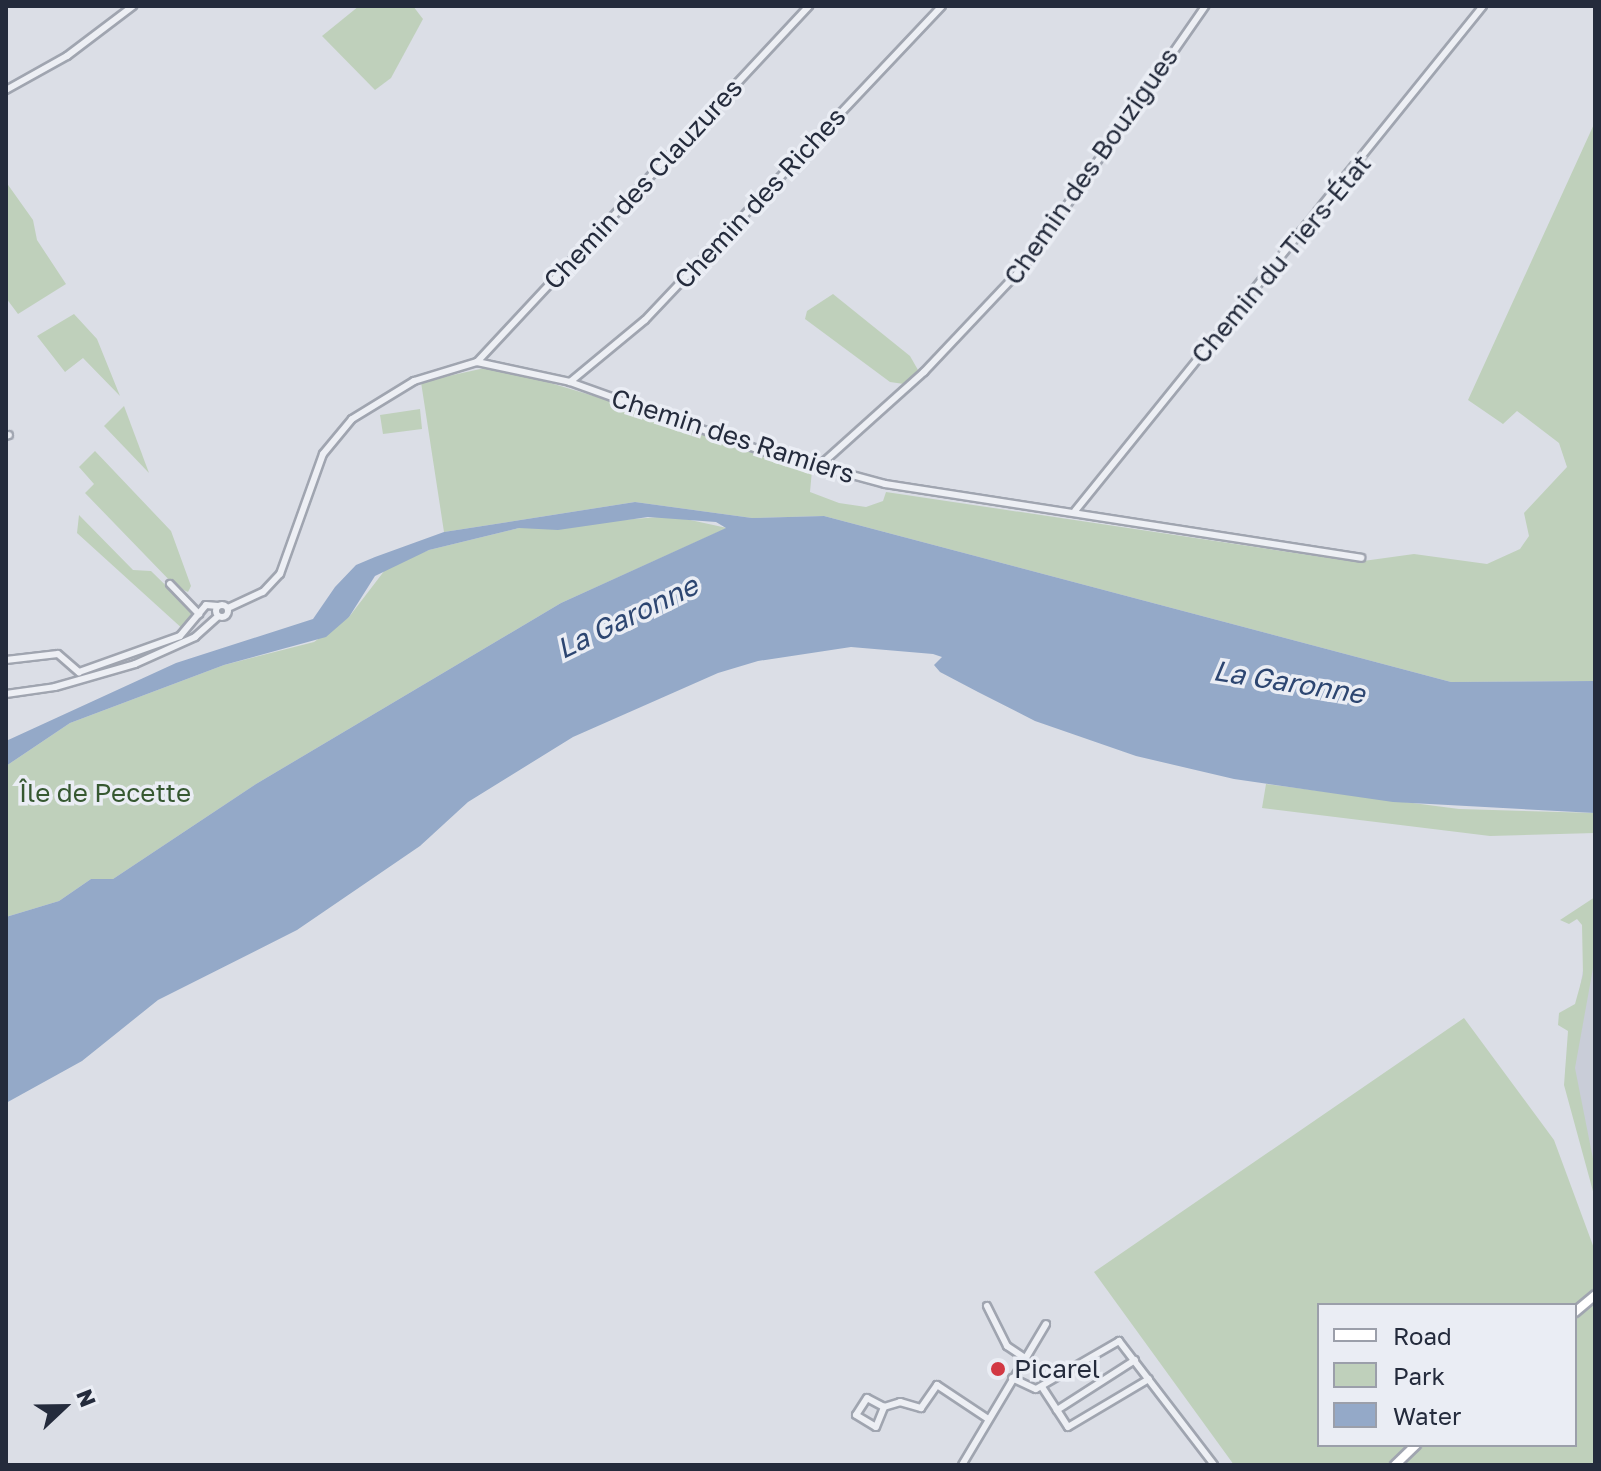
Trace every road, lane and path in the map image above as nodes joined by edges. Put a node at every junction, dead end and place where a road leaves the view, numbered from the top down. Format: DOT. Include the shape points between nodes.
graph roads {
  1 [pos="133,6"];
  2 [pos="809,6"];
  3 [pos="942,6"];
  4 [pos="1205,6"];
  5 [pos="1483,6"];
  6 [pos="6,90"];
  7 [pos="477,362"];
  8 [pos="570,382"];
  9 [pos="835,455"];
  10 [pos="817,468"];
  11 [pos="838,472"];
  12 [pos="1075,511"];
  13 [pos="1361,558"];
  14 [pos="170,584"];
  15 [pos="218,606"];
  16 [pos="228,608"];
  17 [pos="199,614"];
  18 [pos="218,616"];
  19 [pos="6,660"];
  20 [pos="6,694"];
  21 [pos="1595,1295"];
  22 [pos="987,1306"];
  23 [pos="1577,1310"];
  24 [pos="1046,1324"];
  25 [pos="1025,1358"];
  26 [pos="1135,1360"];
  27 [pos="1012,1378"];
  28 [pos="1149,1379"];
  29 [pos="1042,1387"];
  30 [pos="884,1407"];
  31 [pos="1057,1410"];
  32 [pos="988,1419"];
  33 [pos="1414,1447"];
  34 [pos="962,1465"];
  35 [pos="1214,1465"];
  36 [pos="1395,1465"];
  1 -- 6 [label="street" via="67,56"];
  2 -- 7 [label="street, Chemin des Clauzures"];
  3 -- 8 [label="street, Chemin des Riches" via="645,320"];
  4 -- 9 [label="street, Chemin des Bouzigues" via="1026,264 924,372"];
  5 -- 12 [label="street, Chemin du Tiers-État"];
  7 -- 8 [label="street, Chemin des Ramiers"];
  7 -- 16 [label="street, Chemin des Ramiers" via="414,381 352,419 323,454 280,574 263,592"];
  8 -- 10 [label="street, Chemin des Ramiers"];
  9 -- 10 [label="street, Chemin des Bouzigues"];
  9 -- 11 [label="street"];
  10 -- 11 [label="street, Chemin des Ramiers"];
  11 -- 12 [label="street, Chemin des Ramiers" via="933,493"];
  12 -- 13 [label="street, Chemin des Ramiers"];
  14 -- 17 [label="street"];
  15 -- 16 [label="street"];
  15 -- 17 [label="street" via="206,605"];
  15 -- 18 [label="street"];
  16 -- 18 [label="street, Chemin des Ramiers" via="226,615"];
  17 -- 19 [label="street" via="180,636 79,672 58,654"];
  18 -- 20 [label="street" via="195,637 135,664 55,687"];
  21 -- 23 [label="street"];
  22 -- 25 [label="street" via="1007,1346"];
  24 -- 25 [label="street"];
  25 -- 27 [label="street"];
  26 -- 28 [label="street"];
  26 -- 29 [label="street" via="1119,1341"];
  26 -- 31 [label="street"];
  27 -- 29 [label="street" via="1030,1389"];
  27 -- 32 [label="street"];
  28 -- 31 [label="street" via="1074,1426 1068,1427"];
  28 -- 35 [label="street"];
  29 -- 31 [label="street"];
  30 -- 30 [label="street" via="885,1416 876,1427 856,1415 867,1398"];
  30 -- 32 [label="street" via="900,1402 921,1408 937,1385"];
  32 -- 34 [label="street"];
  33 -- 36 [label="street"];
}
